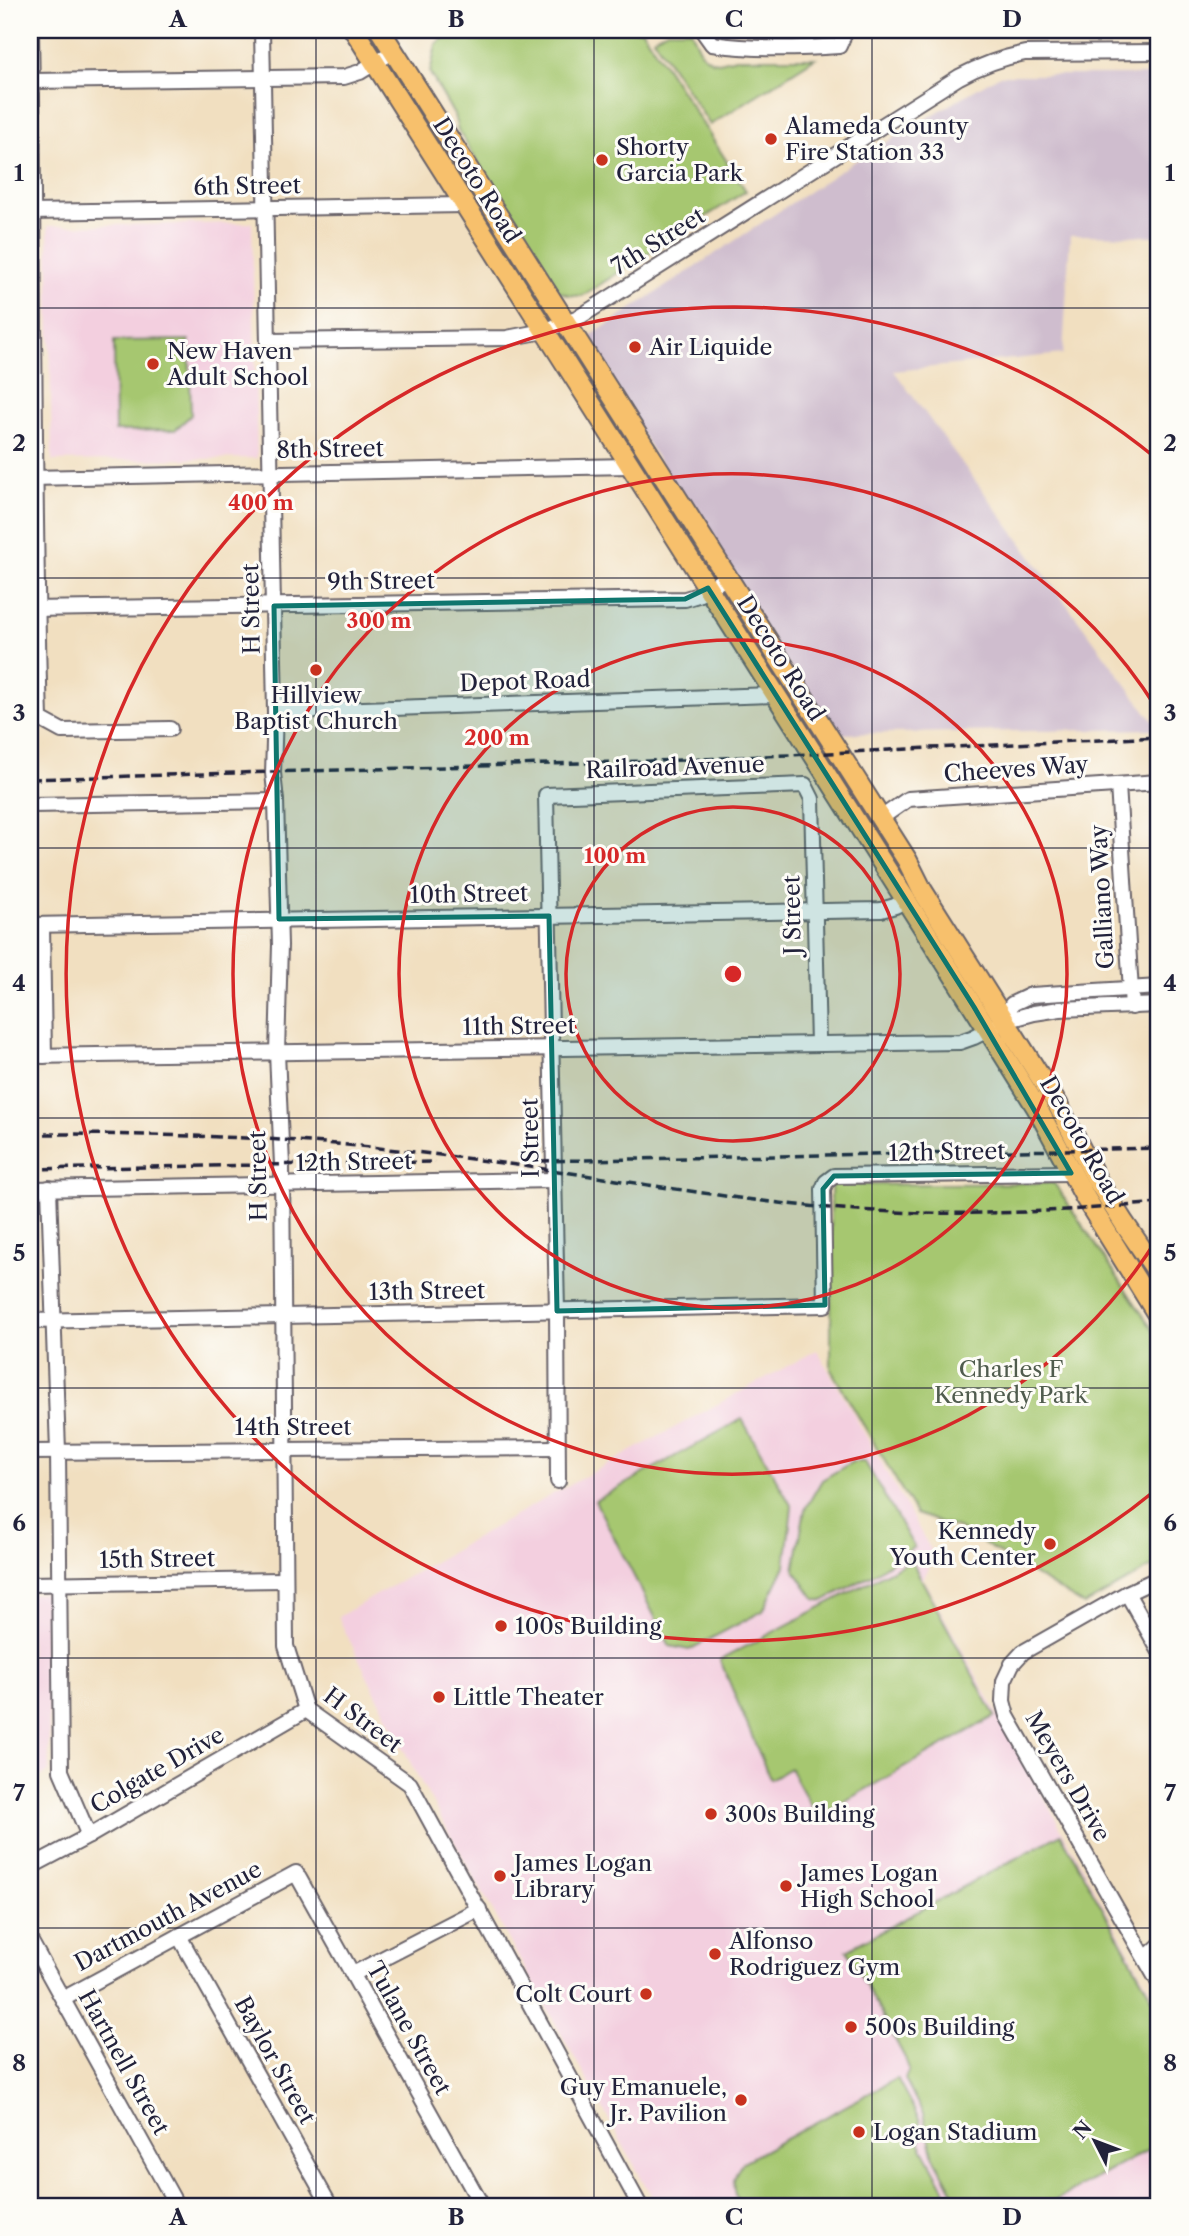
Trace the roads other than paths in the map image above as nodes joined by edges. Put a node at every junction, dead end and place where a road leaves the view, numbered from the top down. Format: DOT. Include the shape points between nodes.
graph roads {
  1 [pos="31,30"];
  2 [pos="262,30"];
  3 [pos="354,30"];
  4 [pos="380,30"];
  5 [pos="702,30"];
  6 [pos="846,30"];
  7 [pos="394,51"];
  8 [pos="1159,52"];
  9 [pos="375,63"];
  10 [pos="262,77"];
  11 [pos="31,81"];
  12 [pos="464,205"];
  13 [pos="266,209"];
  14 [pos="32,212"];
  15 [pos="567,324"];
  16 [pos="544,331"];
  17 [pos="269,341"];
  18 [pos="32,343"];
  19 [pos="631,466"];
  20 [pos="271,473"];
  21 [pos="33,478"];
  22 [pos="727,576"];
  23 [pos="708,589"];
  24 [pos="274,606"];
  25 [pos="33,609"];
  26 [pos="775,695"];
  27 [pos="275,712"];
  28 [pos="170,729"];
  29 [pos="1159,782"];
  30 [pos="805,785"];
  31 [pos="1118,785"];
  32 [pos="546,795"];
  33 [pos="276,801"];
  34 [pos="30,805"];
  35 [pos="880,818"];
  36 [pos="905,900"];
  37 [pos="814,912"];
  38 [pos="548,916"];
  39 [pos="279,919"];
  40 [pos="36,925"];
  41 [pos="1159,987"];
  42 [pos="1130,989"];
  43 [pos="1159,1005"];
  44 [pos="1132,1007"];
  45 [pos="997,1026"];
  46 [pos="818,1044"];
  47 [pos="551,1048"];
  48 [pos="277,1053"];
  49 [pos="37,1056"];
  50 [pos="1071,1173"];
  51 [pos="553,1180"];
  52 [pos="282,1186"];
  53 [pos="50,1188"];
  54 [pos="30,1189"];
  55 [pos="1159,1273"];
  56 [pos="825,1305"];
  57 [pos="557,1311"];
  58 [pos="283,1316"];
  59 [pos="1159,1317"];
  60 [pos="30,1321"];
  61 [pos="54,1321"];
  62 [pos="557,1448"];
  63 [pos="284,1450"];
  64 [pos="58,1451"];
  65 [pos="30,1452"];
  66 [pos="558,1481"];
  67 [pos="1159,1578"];
  68 [pos="285,1580"];
  69 [pos="60,1583"];
  70 [pos="30,1584"];
  71 [pos="1127,1593"];
  72 [pos="1159,1650"];
  73 [pos="306,1710"];
  74 [pos="89,1836"];
  75 [pos="30,1867"];
  76 [pos="296,1873"];
  77 [pos="479,1909"];
  78 [pos="179,1936"];
  79 [pos="30,1940"];
  80 [pos="1159,1946"];
  81 [pos="1146,1958"];
  82 [pos="353,1974"];
  83 [pos="1159,1983"];
  84 [pos="62,1999"];
  85 [pos="177,2206"];
  86 [pos="330,2206"];
  87 [pos="482,2206"];
  88 [pos="640,2206"];
  1 -- 11 [label="street"];
  2 -- 10 [label="street, H Street"];
  3 -- 9 [label="main road, Decoto Road"];
  4 -- 7 [label="main road, Decoto Road"];
  5 -- 6 [label="street" via="712,44 729,47 839,46"];
  7 -- 9 [label="street"];
  7 -- 15 [label="main road, Decoto Road"];
  8 -- 15 [label="street, 7th Street" via="1024,53 981,65"];
  9 -- 10 [label="street" via="344,76"];
  9 -- 12 [label="main road, Decoto Road"];
  10 -- 11 [label="street"];
  10 -- 13 [label="street, H Street"];
  11 -- 14 [label="street"];
  12 -- 13 [label="street, 6th Street"];
  12 -- 16 [label="main road, Decoto Road"];
  13 -- 14 [label="street, 6th Street"];
  13 -- 17 [label="street, H Street"];
  14 -- 18 [label="street"];
  15 -- 16 [label="street, 7th Street"];
  15 -- 22 [label="main road, Decoto Road"];
  16 -- 17 [label="street, 7th Street" via="507,338"];
  16 -- 19 [label="main road, Decoto Road"];
  17 -- 20 [label="street, H Street"];
  18 -- 21 [label="street"];
  19 -- 20 [label="street, 8th Street"];
  19 -- 23 [label="main road, Decoto Road"];
  20 -- 21 [label="street, 8th Street"];
  20 -- 24 [label="street, H Street"];
  21 -- 25 [label="street"];
  22 -- 23 [label="street, 9th Street"];
  22 -- 35 [label="main road, Decoto Road"];
  23 -- 24 [label="street, 9th Street" via="685,599"];
  23 -- 26 [label="main road, Decoto Road"];
  24 -- 25 [label="street, 9th Street"];
  24 -- 27 [label="street, H Street"];
  25 -- 28 [label="street" via="40,719 62,731"];
  26 -- 27 [label="street, Depot Road"];
  26 -- 36 [label="main road, Decoto Road"];
  27 -- 33 [label="street, H Street"];
  29 -- 31 [label="street, Cheeves Way"];
  30 -- 32 [label="street, Railroad Avenue"];
  30 -- 37 [label="street, J Street" via="812,799"];
  31 -- 35 [label="street, Cheeves Way" via="908,799"];
  31 -- 42 [label="street, Galliano Way"];
  32 -- 38 [label="street, I Street"];
  33 -- 34 [label="street"];
  33 -- 39 [label="street, H Street"];
  35 -- 45 [label="main road, Decoto Road"];
  36 -- 37 [label="street, 10th Street" via="887,910"];
  36 -- 45 [label="main road, Decoto Road"];
  37 -- 38 [label="street, 10th Street"];
  37 -- 46 [label="street, J Street"];
  38 -- 39 [label="street, 10th Street"];
  38 -- 47 [label="street, I Street"];
  39 -- 40 [label="street, 10th Street"];
  39 -- 48 [label="street, H Street"];
  40 -- 49 [label="street"];
  41 -- 42 [label="street, 11th Street"];
  42 -- 44 [label="street, Galliano Way"];
  42 -- 45 [label="street, 11th Street" via="1031,995 1012,1003"];
  43 -- 44 [label="street, 11th Street"];
  44 -- 45 [label="street, 11th Street" via="1060,1009"];
  45 -- 46 [label="street, 11th Street" via="960,1042"];
  45 -- 50 [label="main road, Decoto Road"];
  45 -- 55 [label="main road, Decoto Road" via="1058,1105 1097,1180"];
  46 -- 47 [label="street, 11th Street"];
  47 -- 48 [label="street, 11th Street"];
  47 -- 51 [label="street, I Street"];
  48 -- 49 [label="street, 11th Street"];
  48 -- 52 [label="street, H Street"];
  50 -- 56 [label="street, 12th Street" via="834,1176 823,1189"];
  50 -- 59 [label="main road, Decoto Road"];
  51 -- 52 [label="street, 12th Street"];
  51 -- 57 [label="street, I Street"];
  52 -- 53 [label="street, 12th Street"];
  52 -- 58 [label="street, H Street"];
  53 -- 54 [label="street, 12th Street"];
  53 -- 61 [label="street"];
  56 -- 57 [label="street, 13th Street"];
  57 -- 58 [label="street, 13th Street"];
  57 -- 62 [label="street, I Street"];
  58 -- 61 [label="street, 13th Street"];
  58 -- 63 [label="street, H Street"];
  60 -- 61 [label="street, 13th Street"];
  61 -- 64 [label="street"];
  62 -- 63 [label="street, 14th Street"];
  62 -- 66 [label="street, I Street"];
  63 -- 64 [label="street, 14th Street"];
  63 -- 68 [label="street, H Street"];
  64 -- 65 [label="street, 14th Street"];
  64 -- 69 [label="street"];
  67 -- 71 [label="street, Meyers Drive"];
  68 -- 69 [label="street, 15th Street"];
  68 -- 73 [label="street, H Street" via="286,1646"];
  69 -- 70 [label="street, 15th Street"];
  69 -- 74 [label="street" via="61,1771"];
  71 -- 72 [label="street"];
  71 -- 81 [label="street, Meyers Drive" via="1023,1652 1007,1672 1002,1690 1007,1716"];
  73 -- 74 [label="street, Colgate Drive"];
  73 -- 77 [label="street, H Street" via="410,1784"];
  74 -- 75 [label="street, Colgate Drive"];
  76 -- 78 [label="street, Dartmouth Avenue"];
  76 -- 82 [label="street, Tulane Street"];
  77 -- 82 [label="street"];
  77 -- 88 [label="street, H Street"];
  78 -- 84 [label="street, Dartmouth Avenue"];
  78 -- 86 [label="street, Baylor Street"];
  79 -- 84 [label="street, Hartnell Street"];
  80 -- 81 [label="street"];
  81 -- 83 [label="street, Meyers Drive"];
  82 -- 87 [label="street, Tulane Street"];
  84 -- 85 [label="street, Hartnell Street"];
}
